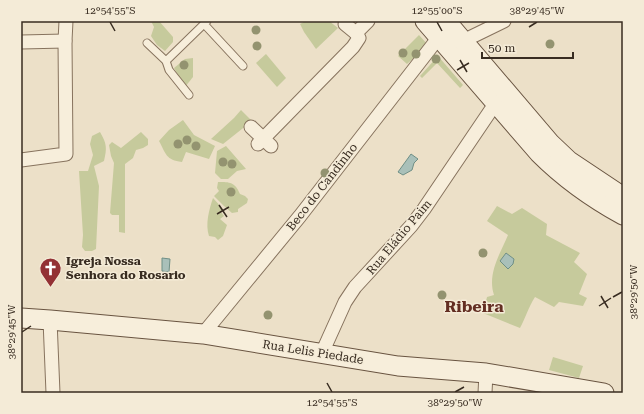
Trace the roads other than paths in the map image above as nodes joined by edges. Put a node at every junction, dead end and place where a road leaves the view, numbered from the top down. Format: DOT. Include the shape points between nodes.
graph roads {
  1 [pos="66,21"];
  2 [pos="368,21"];
  3 [pos="425,21"];
  4 [pos="504,21"];
  5 [pos="206,22"];
  6 [pos="345,24"];
  7 [pos="442,29"];
  8 [pos="356,33"];
  9 [pos="65,41"];
  10 [pos="463,41"];
  11 [pos="21,42"];
  12 [pos="147,43"];
  13 [pos="166,61"];
  14 [pos="243,66"];
  15 [pos="189,95"];
  16 [pos="495,104"];
  17 [pos="251,127"];
  18 [pos="21,160"];
  19 [pos="623,197"];
  20 [pos="623,215"];
  21 [pos="21,318"];
  22 [pos="50,320"];
  23 [pos="203,334"];
  24 [pos="322,353"];
  25 [pos="486,373"];
  26 [pos="53,393"];
  27 [pos="485,393"];
  28 [pos="604,393"];
  1 -- 9 [label="street"];
  2 -- 8 [label="street"];
  3 -- 7 [label="main road"];
  4 -- 10 [label="street"];
  5 -- 13 [label="lane"];
  5 -- 14 [label="lane"];
  6 -- 8 [label="street"];
  7 -- 10 [label="main road"];
  7 -- 16 [label="main road"];
  7 -- 23 [label="street, Beco do Candinho" via="300,216"];
  8 -- 17 [label="street" via="358,38 353,47 264,143"];
  9 -- 11 [label="street"];
  9 -- 18 [label="street" via="66,154"];
  10 -- 19 [label="main road" via="550,143 569,161"];
  12 -- 13 [label="lane"];
  13 -- 15 [label="lane" via="169,70"];
  16 -- 20 [label="main road" via="559,172 578,188"];
  16 -- 24 [label="street, Rua Eládio Paim" via="424,209 345,302"];
  21 -- 22 [label="main road, Rua Lelis Piedade"];
  22 -- 23 [label="main road, Rua Lelis Piedade"];
  22 -- 26 [label="street"];
  23 -- 24 [label="main road, Rua Lelis Piedade"];
  24 -- 25 [label="main road, Rua Lelis Piedade" via="398,366"];
  25 -- 27 [label="street"];
  25 -- 28 [label="main road, Rua Lelis Piedade"];
}
